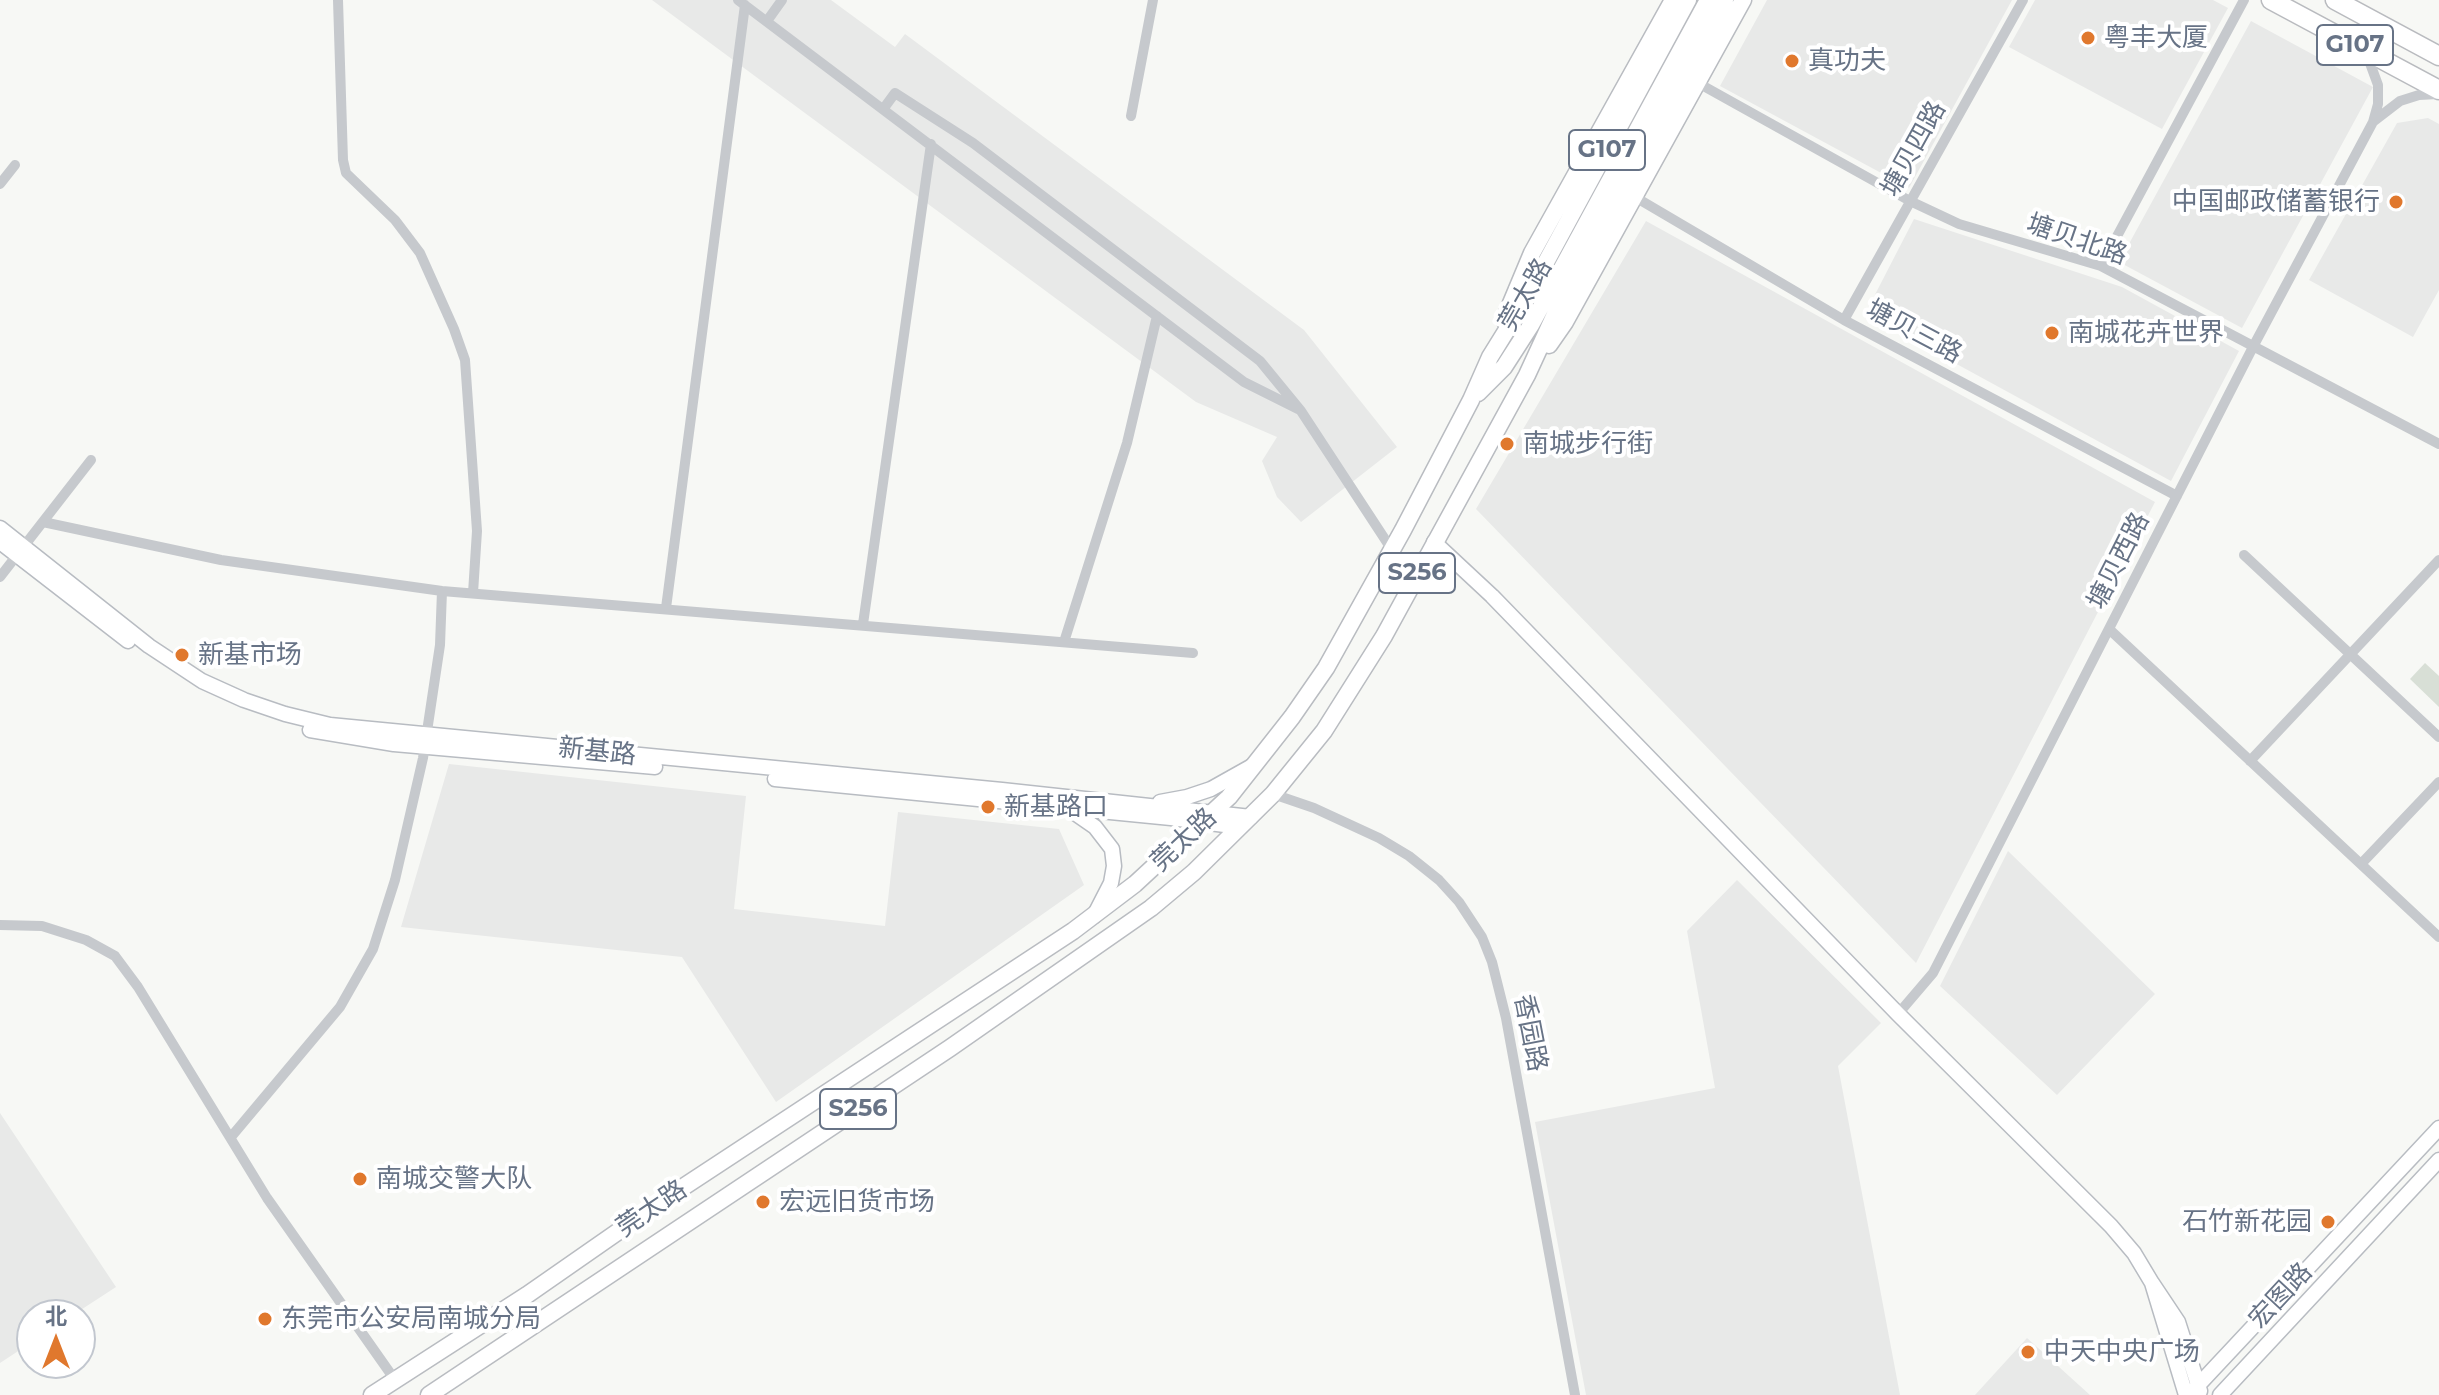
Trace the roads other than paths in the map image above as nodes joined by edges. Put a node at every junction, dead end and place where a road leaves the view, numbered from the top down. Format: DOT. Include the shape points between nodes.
graph roads {
  1 [pos="338,0"];
  2 [pos="782,0"];
  3 [pos="1153,0"];
  4 [pos="1673,0"];
  5 [pos="1688,0"];
  6 [pos="1708,0"];
  7 [pos="1725,0"];
  8 [pos="1743,0"];
  9 [pos="2023,0"];
  10 [pos="2244,0"];
  11 [pos="2271,0"];
  12 [pos="2335,0"];
  13 [pos="741,2"];
  14 [pos="767,21"];
  15 [pos="2362,49"];
  16 [pos="2439,56"];
  17 [pos="1698,83"];
  18 [pos="2439,92"];
  19 [pos="884,108"];
  20 [pos="1131,116"];
  21 [pos="2373,122"];
  22 [pos="931,144"];
  23 [pos="15,165"];
  24 [pos="0,184"];
  25 [pos="1635,197"];
  26 [pos="1910,201"];
  27 [pos="2101,266"];
  28 [pos="1526,299"];
  29 [pos="1157,316"];
  30 [pos="1844,320"];
  31 [pos="1531,325"];
  32 [pos="2254,345"];
  33 [pos="1490,357"];
  34 [pos="1527,375"];
  35 [pos="1471,400"];
  36 [pos="1301,411"];
  37 [pos="1502,418"];
  38 [pos="2439,444"];
  39 [pos="91,460"];
  40 [pos="2177,496"];
  41 [pos="43,522"];
  42 [pos="0,528"];
  43 [pos="0,542"];
  44 [pos="1434,542"];
  45 [pos="1392,550"];
  46 [pos="21,551"];
  47 [pos="2244,555"];
  48 [pos="2439,560"];
  49 [pos="0,577"];
  50 [pos="442,591"];
  51 [pos="473,593"];
  52 [pos="666,608"];
  53 [pos="863,624"];
  54 [pos="2109,629"];
  55 [pos="1064,642"];
  56 [pos="1193,653"];
  57 [pos="2350,654"];
  58 [pos="2439,737"];
  59 [pos="426,741"];
  60 [pos="2250,761"];
  61 [pos="1256,763"];
  62 [pos="2439,782"];
  63 [pos="1273,794"];
  64 [pos="1140,805"];
  65 [pos="1065,807"];
  66 [pos="1208,818"];
  67 [pos="1246,822"];
  68 [pos="2361,864"];
  69 [pos="1094,916"];
  70 [pos="0,925"];
  71 [pos="2439,937"];
  72 [pos="1898,1014"];
  73 [pos="2439,1128"];
  74 [pos="231,1137"];
  75 [pos="2439,1160"];
  76 [pos="2252,1360"];
  77 [pos="462,1374"];
  78 [pos="395,1380"];
  79 [pos="2194,1393"];
  80 [pos="372,1395"];
  81 [pos="429,1395"];
  82 [pos="446,1395"];
  83 [pos="1575,1395"];
  84 [pos="2220,1395"];
  85 [pos="2236,1395"];
  1 -- 51 [label="street" via="346,173 395,220 420,253 465,360 477,531"];
  2 -- 14 [label="street"];
  3 -- 20 [label="street"];
  4 -- 33 [label="main road" via="1532,253"];
  5 -- 28 [label="main road, 莞太路 / G107"];
  6 -- 31 [label="main road"];
  7 -- 34 [label="main road, 莞太路 / S256"];
  8 -- 17 [label="main road"];
  9 -- 26 [label="street, 塘贝四路"];
  10 -- 27 [label="street"];
  11 -- 15 [label="highway, G107"];
  12 -- 16 [label="highway, G107"];
  13 -- 14 [label="street"];
  13 -- 52 [label="street"];
  14 -- 19 [label="street"];
  15 -- 18 [label="highway, G107"];
  15 -- 21 [label="street" via="2378,85"];
  17 -- 25 [label="main road"];
  17 -- 26 [label="street, 塘贝北路"];
  18 -- 21 [label="street" via="2400,101"];
  19 -- 22 [label="street"];
  19 -- 36 [label="street" via="895,93 973,143 1260,361"];
  21 -- 32 [label="street, 塘贝西路"];
  22 -- 29 [label="street"];
  22 -- 53 [label="street"];
  23 -- 24 [label="street"];
  25 -- 30 [label="street, 塘贝三路"];
  25 -- 34 [label="main road" via="1565,322"];
  26 -- 27 [label="street, 塘贝北路" via="1959,224"];
  26 -- 30 [label="street, 塘贝四路"];
  27 -- 32 [label="street, 塘贝北路"];
  28 -- 33 [label="main road, 莞太路 / S256"];
  29 -- 36 [label="street" via="1244,382"];
  29 -- 55 [label="street" via="1127,443"];
  30 -- 40 [label="street, 塘贝三路"];
  31 -- 35 [label="main road" via="1504,367"];
  31 -- 37 [label="main road"];
  32 -- 38 [label="street, 塘贝北路"];
  32 -- 40 [label="street, 塘贝西路"];
  33 -- 35 [label="main road, 莞太路 / S256"];
  34 -- 37 [label="main road, 莞太路 / S256"];
  35 -- 45 [label="main road, 莞太路 / S256"];
  36 -- 45 [label="street"];
  37 -- 44 [label="main road, 莞太路 / S256"];
  39 -- 41 [label="street"];
  40 -- 54 [label="street, 塘贝西路"];
  41 -- 46 [label="street"];
  41 -- 50 [label="street" via="221,560"];
  42 -- 46 [label="street, 新基路"];
  43 -- 46 [label="street, 新基路"];
  44 -- 63 [label="main road, 莞太路 / S256" via="1351,692"];
  44 -- 72 [label="street"];
  45 -- 61 [label="main road, 莞太路 / S256" via="1326,668"];
  46 -- 49 [label="street"];
  46 -- 59 [label="street, 新基路" via="202,681 285,714"];
  47 -- 57 [label="street"];
  48 -- 57 [label="street"];
  50 -- 51 [label="street"];
  50 -- 59 [label="street"];
  51 -- 52 [label="street"];
  52 -- 53 [label="street"];
  53 -- 55 [label="street"];
  54 -- 60 [label="street"];
  54 -- 72 [label="street, 塘贝西路" via="1933,973"];
  55 -- 56 [label="street"];
  57 -- 58 [label="street"];
  57 -- 60 [label="street"];
  59 -- 64 [label="street, 新基路"];
  59 -- 65 [label="street, 新基路"];
  59 -- 74 [label="street" via="395,880 373,949 340,1007"];
  60 -- 68 [label="street"];
  61 -- 64 [label="street" via="1187,797"];
  61 -- 66 [label="main road, 莞太路 / S256"];
  62 -- 68 [label="street"];
  63 -- 67 [label="main road, 莞太路 / S256"];
  63 -- 83 [label="street, 香园路" via="1353,826 1409,856 1459,902 1482,937 1506,1018"];
  64 -- 66 [label="street, 新基路"];
  65 -- 66 [label="street, 新基路"];
  65 -- 69 [label="street" via="1095,827 1112,849 1111,883"];
  66 -- 67 [label="street, 新基路"];
  66 -- 69 [label="main road, 莞太路 / S256"];
  67 -- 77 [label="main road, 莞太路 / S256" via="1138,917"];
  68 -- 71 [label="street"];
  69 -- 78 [label="main road, 莞太路 / S256"];
  70 -- 74 [label="street" via="42,926 115,956"];
  72 -- 79 [label="street" via="2134,1253 2178,1322"];
  73 -- 79 [label="street, 宏图路"];
  74 -- 78 [label="street" via="267,1198"];
  75 -- 76 [label="street, 宏图路"];
  76 -- 84 [label="street, 宏图路"];
  76 -- 85 [label="street"];
  77 -- 81 [label="main road, 莞太路 / S256"];
  77 -- 82 [label="street"];
  78 -- 80 [label="main road, 莞太路 / S256"];
}
